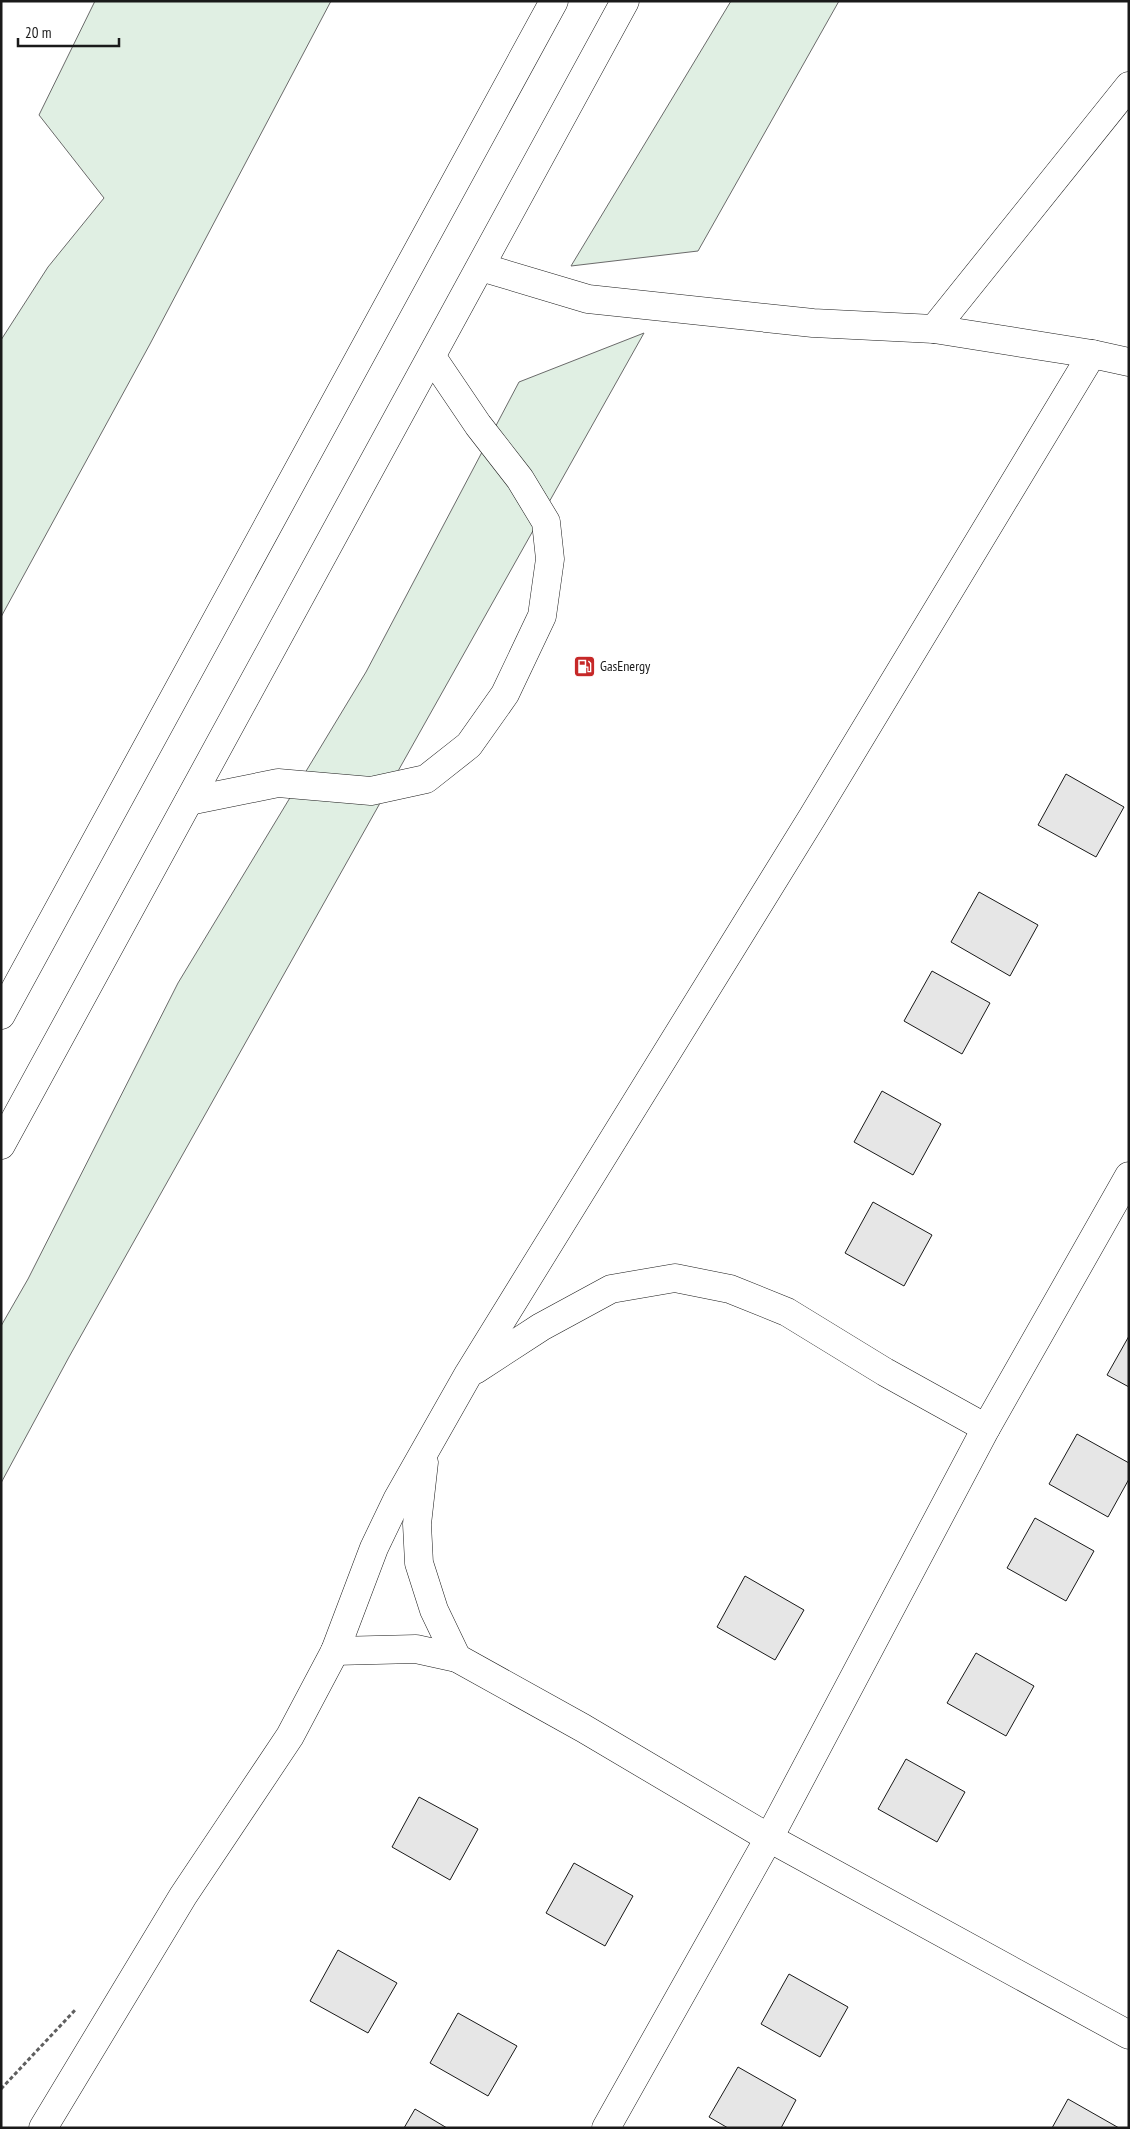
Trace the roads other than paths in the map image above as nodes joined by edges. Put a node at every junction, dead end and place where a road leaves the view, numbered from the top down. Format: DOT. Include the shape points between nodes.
graph roads {
  1 [pos="554,1"];
  2 [pos="625,1"];
  3 [pos="1129,86"];
  4 [pos="481,267"];
  5 [pos="934,329"];
  6 [pos="1092,354"];
  7 [pos="432,357"];
  8 [pos="1129,362"];
  9 [pos="189,801"];
  10 [pos="1,1015"];
  11 [pos="1,1145"];
  12 [pos="1129,1176"];
  13 [pos="520,1291"];
  14 [pos="554,1320"];
  15 [pos="470,1374"];
  16 [pos="986,1428"];
  17 [pos="425,1454"];
  18 [pos="335,1651"];
  19 [pos="457,1658"];
  20 [pos="769,1838"];
  21 [pos="1129,2035"];
  22 [pos="43,2128"];
  23 [pos="606,2128"];
  1 -- 10 [label="main road"];
  2 -- 4 [label="main road"];
  3 -- 5 [label="main road"];
  4 -- 5 [label="main road" via="588,299 814,323"];
  4 -- 7 [label="main road"];
  5 -- 6 [label="main road"];
  6 -- 8 [label="main road"];
  6 -- 13 [label="main road"];
  7 -- 9 [label="main road"];
  7 -- 9 [label="main road" via="520,479 546,522 550,559 542,616 505,694 470,745 426,779 371,790 278,783"];
  9 -- 11 [label="main road"];
  12 -- 16 [label="main road"];
  13 -- 14 [label="main road"];
  13 -- 15 [label="main road"];
  14 -- 15 [label="main road"];
  14 -- 16 [label="main road" via="611,1289 666,1279 730,1289 787,1312"];
  15 -- 17 [label="main road"];
  16 -- 20 [label="main road"];
  17 -- 18 [label="main road" via="397,1500 374,1548"];
  17 -- 19 [label="main road" via="417,1524 419,1563 434,1610"];
  18 -- 19 [label="main road" via="416,1649"];
  18 -- 22 [label="main road" via="290,1736 184,1896"];
  19 -- 20 [label="main road"];
  20 -- 21 [label="main road"];
  20 -- 23 [label="main road"];
}
